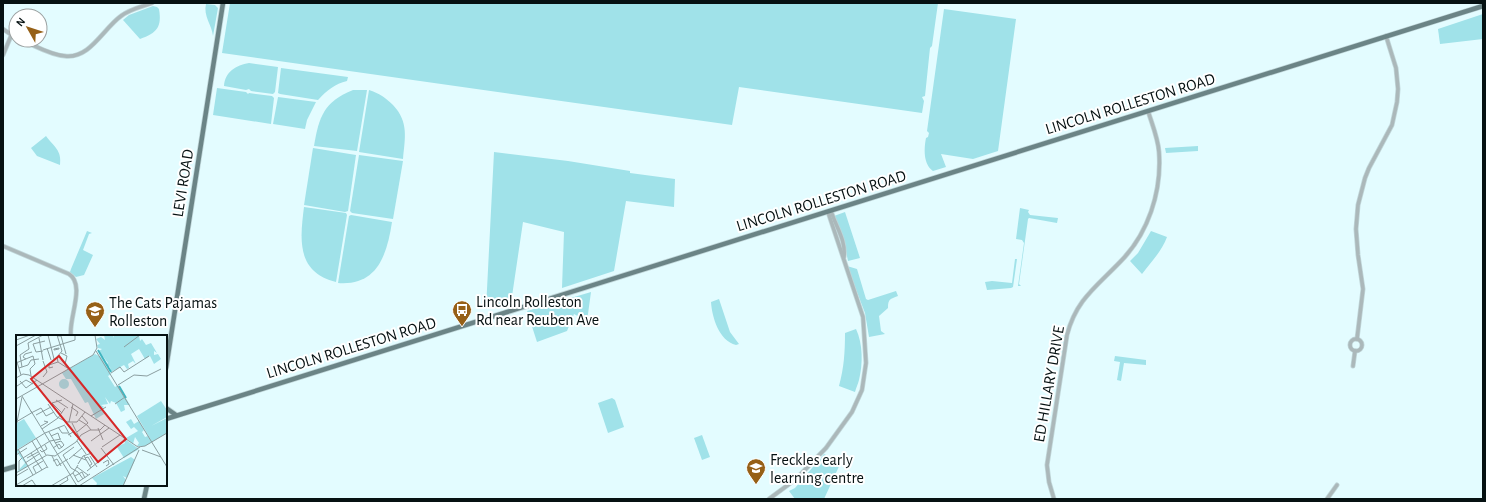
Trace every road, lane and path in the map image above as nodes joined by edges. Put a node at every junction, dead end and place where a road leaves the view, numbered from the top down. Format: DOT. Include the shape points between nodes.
graph roads {
  1 [pos="152,3"];
  2 [pos="224,3"];
  3 [pos="1483,6"];
  4 [pos="1386,36"];
  5 [pos="8,43"];
  6 [pos="41,48"];
  7 [pos="3,55"];
  8 [pos="1148,111"];
  9 [pos="829,211"];
  10 [pos="3,246"];
  11 [pos="71,335"];
  12 [pos="1357,339"];
  13 [pos="1355,351"];
  14 [pos="167,358"];
  15 [pos="1353,366"];
  16 [pos="167,409"];
  17 [pos="176,416"];
  18 [pos="167,419"];
  19 [pos="16,466"];
  20 [pos="3,470"];
  21 [pos="1337,485"];
  22 [pos="147,486"];
  23 [pos="144,499"];
  24 [pos="769,499"];
  25 [pos="1054,499"];
  26 [pos="1327,499"];
  1 -- 6 [label="street" via="120,17 90,47 77,55 58,55"];
  2 -- 14 [label="main road, LEVI ROAD"];
  3 -- 4 [label="main road, LINCOLN ROLLESTON ROAD"];
  4 -- 8 [label="main road, LINCOLN ROLLESTON ROAD"];
  4 -- 12 [label="street" via="1396,68 1397,102 1392,125 1369,168 1358,205 1356,229 1363,289"];
  5 -- 7 [label="street"];
  8 -- 9 [label="main road, LINCOLN ROLLESTON ROAD"];
  8 -- 25 [label="street, ED HILLARY DRIVE" via="1159,152 1156,194 1138,241 1084,298 1070,325 1047,465"];
  9 -- 17 [label="main road, LINCOLN ROLLESTON ROAD"];
  9 -- 24 [label="street" via="842,240 844,258 863,323 866,363 861,394 848,418 826,448 796,478"];
  10 -- 11 [label="street" via="73,277 76,289"];
  12 -- 13 [label="street" via="1350,344"];
  12 -- 13 [label="street" via="1361,341 1362,346 1361,350"];
  13 -- 15 [label="street"];
  16 -- 17 [label="main road"];
  17 -- 18 [label="main road, LINCOLN ROLLESTON ROAD"];
  19 -- 20 [label="main road"];
  21 -- 26 [label="street"];
  22 -- 23 [label="main road"];
}
